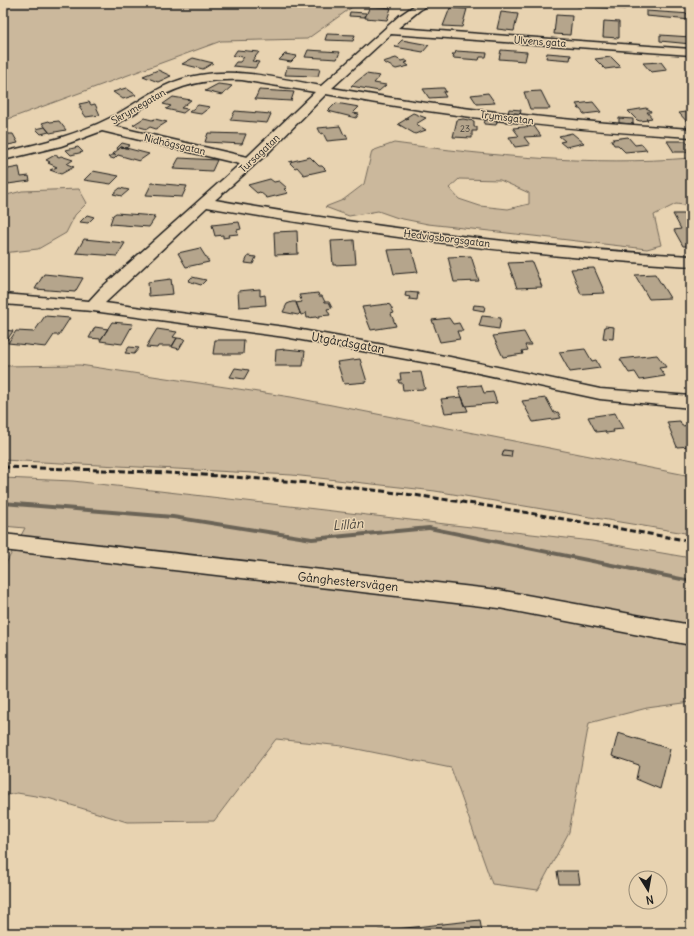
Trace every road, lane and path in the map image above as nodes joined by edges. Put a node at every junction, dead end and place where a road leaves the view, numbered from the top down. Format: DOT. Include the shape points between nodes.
graph roads {
  1 [pos="427,3"];
  2 [pos="388,30"];
  3 [pos="691,52"];
  4 [pos="324,90"];
  5 [pos="100,127"];
  6 [pos="691,133"];
  7 [pos="3,156"];
  8 [pos="250,162"];
  9 [pos="204,202"];
  10 [pos="691,261"];
  11 [pos="3,299"];
  12 [pos="93,306"];
  13 [pos="691,402"];
  14 [pos="3,542"];
  15 [pos="691,635"];
  1 -- 2 [label="street, Tursagatan" via="416,8"];
  2 -- 3 [label="street, Ulvens gata"];
  2 -- 4 [label="street, Tursagatan"];
  4 -- 5 [label="street, Skrymegatan" via="264,79 214,76 174,85"];
  4 -- 6 [label="street, Trymsgatan" via="497,116"];
  4 -- 8 [label="street, Tursagatan"];
  5 -- 7 [label="street, Skrymegatan"];
  5 -- 8 [label="street, Nidhögsgatan"];
  8 -- 9 [label="street, Tursagatan"];
  9 -- 10 [label="street, Hedvigsborgsgatan" via="313,221 444,238"];
  9 -- 12 [label="street, Tursagatan"];
  11 -- 12 [label="street, Utgårdsgatan"];
  12 -- 13 [label="street, Utgårdsgatan" via="255,327 332,340 600,394"];
  14 -- 15 [label="street, Gånghestersvägen" via="499,599"];
}
